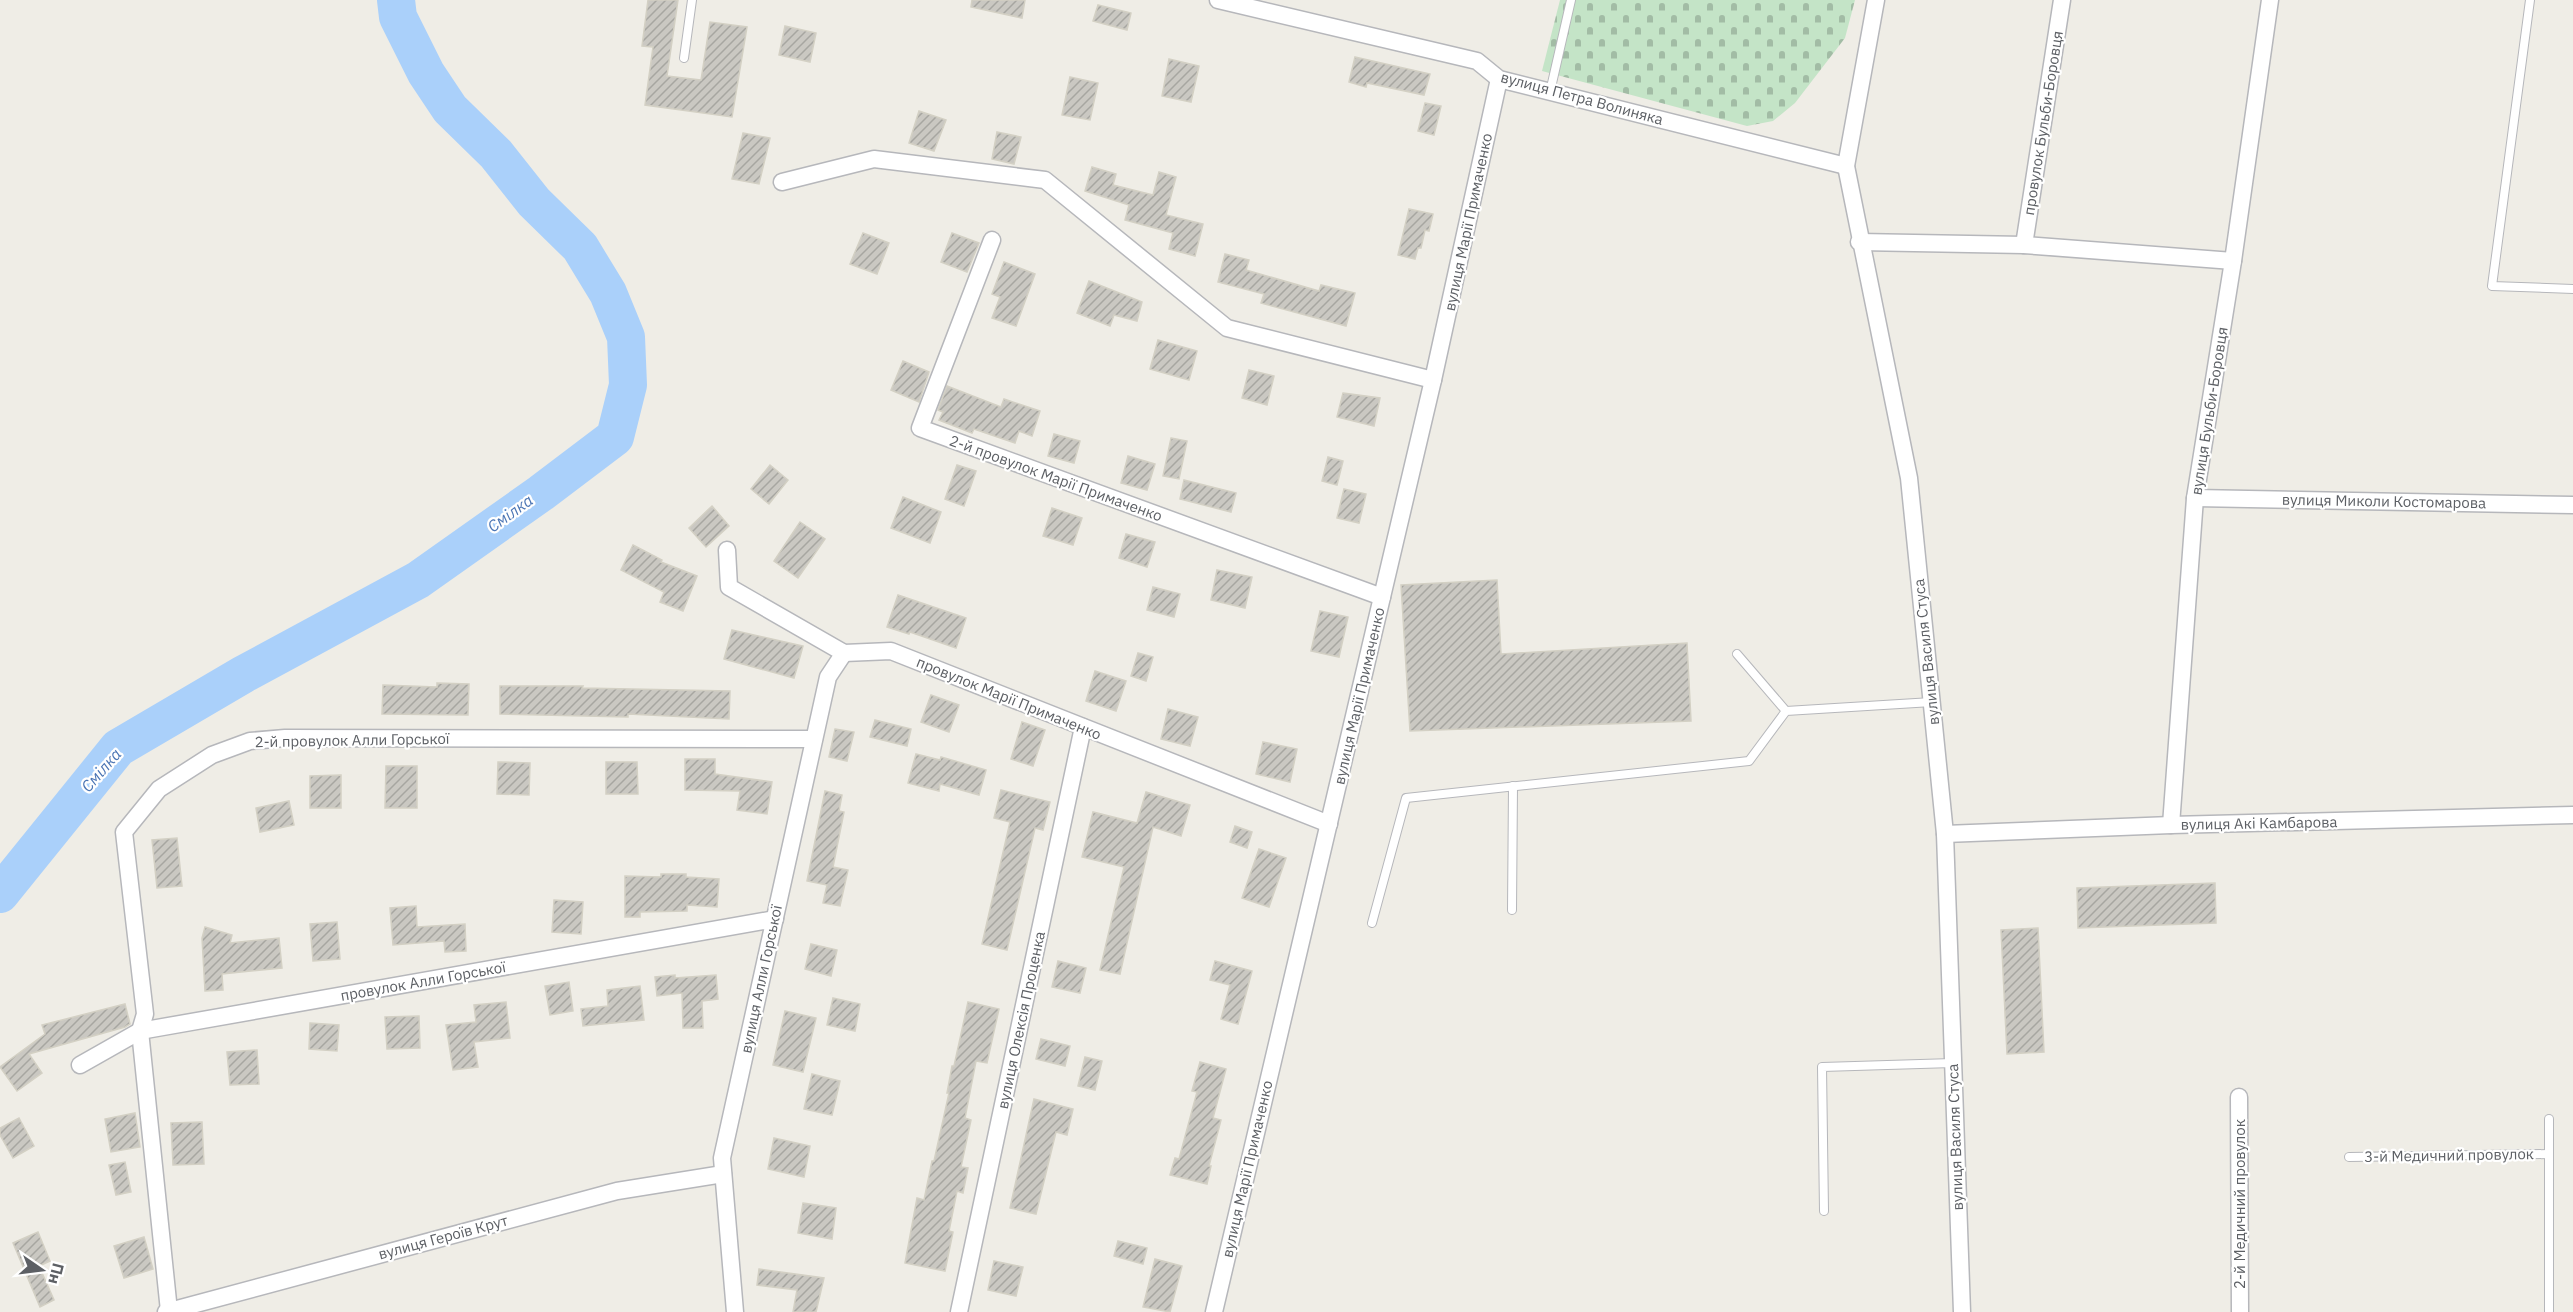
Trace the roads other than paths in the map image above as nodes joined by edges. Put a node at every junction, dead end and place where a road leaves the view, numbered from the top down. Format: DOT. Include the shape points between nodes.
graph roads {
  1 [pos="692,0"];
  2 [pos="1218,0"];
  3 [pos="1571,0"];
  4 [pos="1876,0"];
  5 [pos="2062,0"];
  6 [pos="2270,0"];
  7 [pos="2530,0"];
  8 [pos="684,58"];
  9 [pos="1500,79"];
  10 [pos="1550,92"];
  11 [pos="1846,166"];
  12 [pos="782,182"];
  13 [pos="992,240"];
  14 [pos="1859,242"];
  15 [pos="2024,245"];
  16 [pos="2233,261"];
  17 [pos="2573,289"];
  18 [pos="1433,380"];
  19 [pos="2195,498"];
  20 [pos="2573,505"];
  21 [pos="727,550"];
  22 [pos="1382,597"];
  23 [pos="844,653"];
  24 [pos="1737,654"];
  25 [pos="1932,702"];
  26 [pos="1786,711"];
  27 [pos="1083,727"];
  28 [pos="814,739"];
  29 [pos="1513,786"];
  30 [pos="2573,815"];
  31 [pos="1329,824"];
  32 [pos="2171,825"];
  33 [pos="1945,834"];
  34 [pos="1512,910"];
  35 [pos="774,919"];
  36 [pos="1372,923"];
  37 [pos="140,1031"];
  38 [pos="1953,1063"];
  39 [pos="80,1065"];
  40 [pos="2239,1097"];
  41 [pos="2549,1119"];
  42 [pos="2549,1154"];
  43 [pos="2349,1157"];
  44 [pos="723,1174"];
  45 [pos="1824,1211"];
  46 [pos="167,1312"];
  47 [pos="735,1312"];
  48 [pos="959,1312"];
  49 [pos="1214,1312"];
  50 [pos="1962,1312"];
  51 [pos="2240,1312"];
  52 [pos="2549,1312"];
  1 -- 8 [label="lane"];
  2 -- 9 [label="street, вулиця Петра Волиняка" via="1478,61"];
  3 -- 10 [label="lane"];
  4 -- 11 [label="street, вулиця Василя Стуса"];
  5 -- 15 [label="street, провулок Бульби-Боровця"];
  6 -- 16 [label="street, вулиця Бульби-Боровця"];
  7 -- 17 [label="lane" via="2492,286"];
  9 -- 10 [label="street, вулиця Петра Волиняка"];
  9 -- 18 [label="street, вулиця Марії Примаченко"];
  10 -- 11 [label="street, вулиця Петра Волиняка"];
  11 -- 14 [label="street, вулиця Василя Стуса"];
  12 -- 18 [label="street" via="874,159 1045,180 1227,328"];
  13 -- 22 [label="street, 2-й провулок Марії Примаченко" via="920,428"];
  14 -- 15 [label="street"];
  14 -- 25 [label="street, вулиця Василя Стуса" via="1908,478"];
  15 -- 16 [label="street"];
  16 -- 19 [label="street, вулиця Бульби-Боровця"];
  18 -- 22 [label="street, вулиця Марії Примаченко"];
  19 -- 20 [label="street, вулиця Миколи Костомарова"];
  19 -- 32 [label="street, вулиця Бульби-Боровця"];
  21 -- 23 [label="street" via="729,587"];
  22 -- 31 [label="street, вулиця Марії Примаченко"];
  23 -- 27 [label="street, провулок Марії Примаченко" via="891,651"];
  23 -- 28 [label="street, вулиця Алли Горської" via="828,677"];
  24 -- 26 [label="lane"];
  25 -- 26 [label="lane"];
  25 -- 33 [label="street, вулиця Василя Стуса"];
  26 -- 29 [label="lane" via="1749,761"];
  27 -- 31 [label="street, провулок Марії Примаченко"];
  27 -- 48 [label="street, вулиця Олексія Проценка"];
  28 -- 35 [label="street, вулиця Алли Горської"];
  28 -- 37 [label="street, 2-й провулок Алли Горської" via="285,738 250,741 212,755 159,789 124,832 145,1014"];
  29 -- 34 [label="lane"];
  29 -- 36 [label="lane" via="1406,798"];
  30 -- 32 [label="street, вулиця Акі Камбарова"];
  31 -- 49 [label="street, вулиця Марії Примаченко"];
  32 -- 33 [label="street, вулиця Акі Камбарова"];
  33 -- 38 [label="street, вулиця Василя Стуса"];
  35 -- 37 [label="street, провулок Алли Горської"];
  35 -- 44 [label="street, вулиця Алли Горської" via="722,1158"];
  37 -- 39 [label="street, провулок Алли Горської"];
  37 -- 46 [label="street, 2-й провулок Алли Горської"];
  38 -- 45 [label="lane" via="1822,1067"];
  38 -- 50 [label="street, вулиця Василя Стуса"];
  40 -- 51 [label="street, 2-й Медичний провулок"];
  41 -- 42 [label="lane, 3-й Медичний провулок"];
  42 -- 43 [label="lane, 3-й Медичний провулок"];
  42 -- 52 [label="lane, 3-й Медичний провулок"];
  44 -- 46 [label="street, вулиця Героїв Крут" via="617,1191"];
  44 -- 47 [label="street, вулиця Алли Горської"];
}
